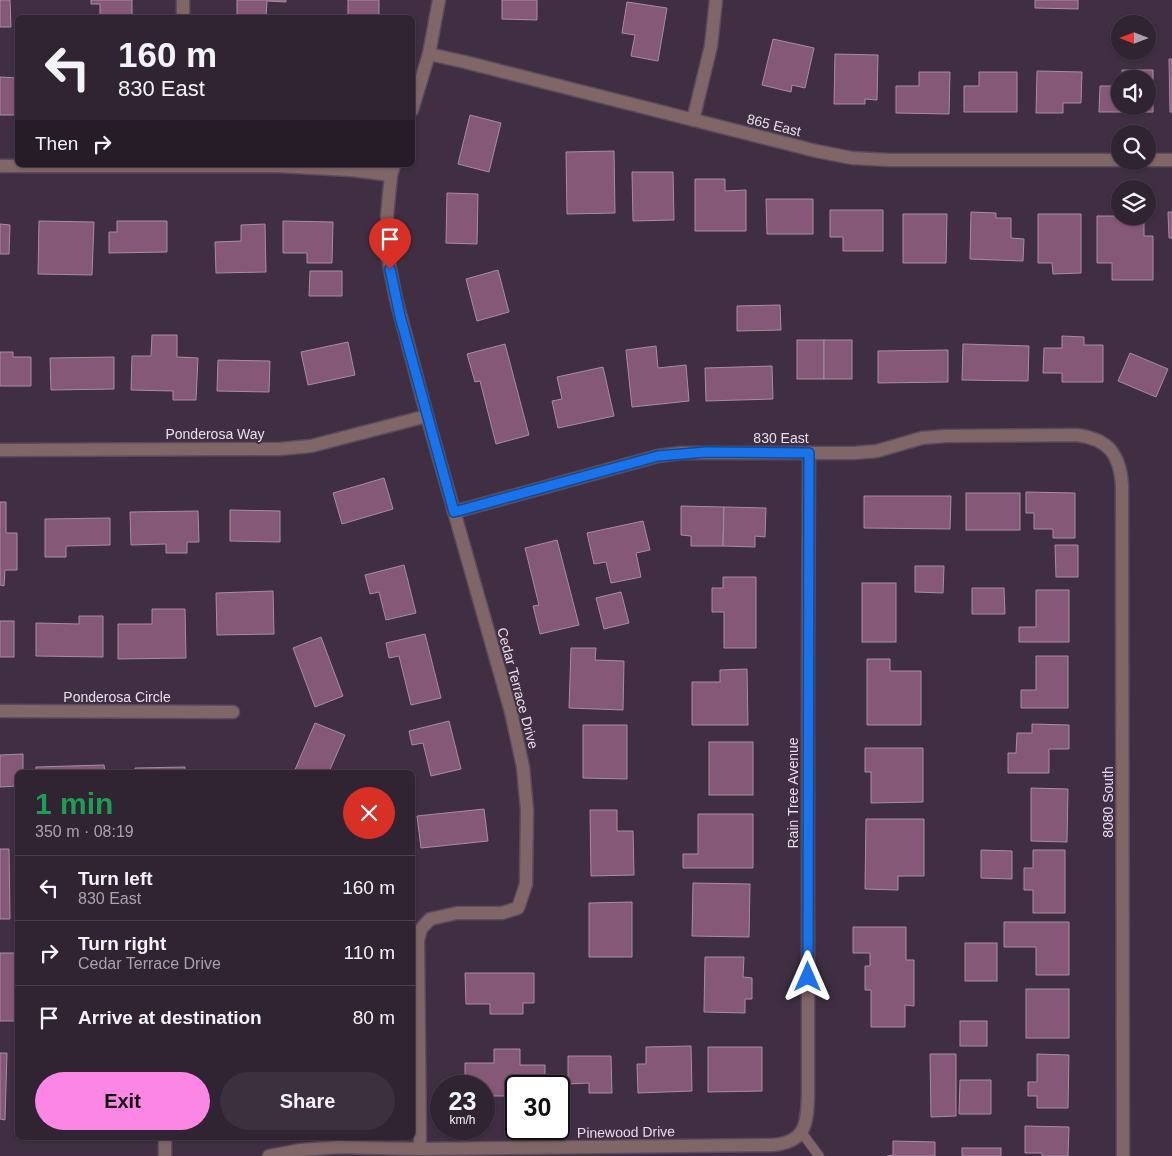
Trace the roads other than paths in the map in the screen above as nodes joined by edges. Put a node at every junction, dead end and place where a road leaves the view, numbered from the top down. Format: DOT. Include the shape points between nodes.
graph roads {
  1 [pos="183,0"];
  2 [pos="439,0"];
  3 [pos="716,0"];
  4 [pos="183,15"];
  5 [pos="429,54"];
  6 [pos="415,100"];
  7 [pos="693,120"];
  8 [pos="1111,160"];
  9 [pos="1156,160"];
  10 [pos="1172,160"];
  11 [pos="0,166"];
  12 [pos="15,166"];
  13 [pos="320,167"];
  14 [pos="393,170"];
  15 [pos="427,416"];
  16 [pos="0,450"];
  17 [pos="1111,450"];
  18 [pos="809,453"];
  19 [pos="454,512"];
  20 [pos="0,711"];
  21 [pos="233,712"];
  22 [pos="802,1133"];
  23 [pos="164,1140"];
  24 [pos="420,1148"];
  25 [pos="590,1152"];
  26 [pos="165,1156"];
  27 [pos="269,1156"];
  28 [pos="819,1156"];
  29 [pos="1123,1156"];
  1 -- 4 [label="street"];
  2 -- 5 [label="street"];
  3 -- 7 [label="street" via="711,46"];
  5 -- 6 [label="street"];
  5 -- 7 [label="street, 865 East"];
  7 -- 8 [label="street, 865 East" via="852,158"];
  9 -- 10 [label="street"];
  11 -- 12 [label="street"];
  13 -- 14 [label="street"];
  14 -- 15 [label="street, Cedar Terrace Drive" via="387,216 388,254 396,299"];
  15 -- 16 [label="street, Ponderosa Way" via="311,446 280,449"];
  15 -- 19 [label="street, Cedar Terrace Drive"];
  17 -- 18 [label="street, 830 East" via="1101,441 1089,437 946,436 855,453"];
  17 -- 29 [label="street, 8080 South" via="1121,472 1122,485"];
  18 -- 19 [label="street, 830 East" via="706,452 658,456"];
  18 -- 22 [label="street, Rain Tree Avenue" via="808,1095"];
  19 -- 24 [label="street, Cedar Terrace Drive" via="511,712 523,767 527,810 526,884 518,908 510,912 457,913 430,919 421,929 418,940"];
  20 -- 21 [label="street, Ponderosa Circle"];
  22 -- 25 [label="street, Pinewood Drive" via="788,1142 773,1145"];
  22 -- 28 [label="lane"];
  23 -- 26 [label="street"];
  24 -- 25 [label="street, Pinewood Drive"];
  24 -- 27 [label="street, Pinewood Drive" via="340,1147"];
}
